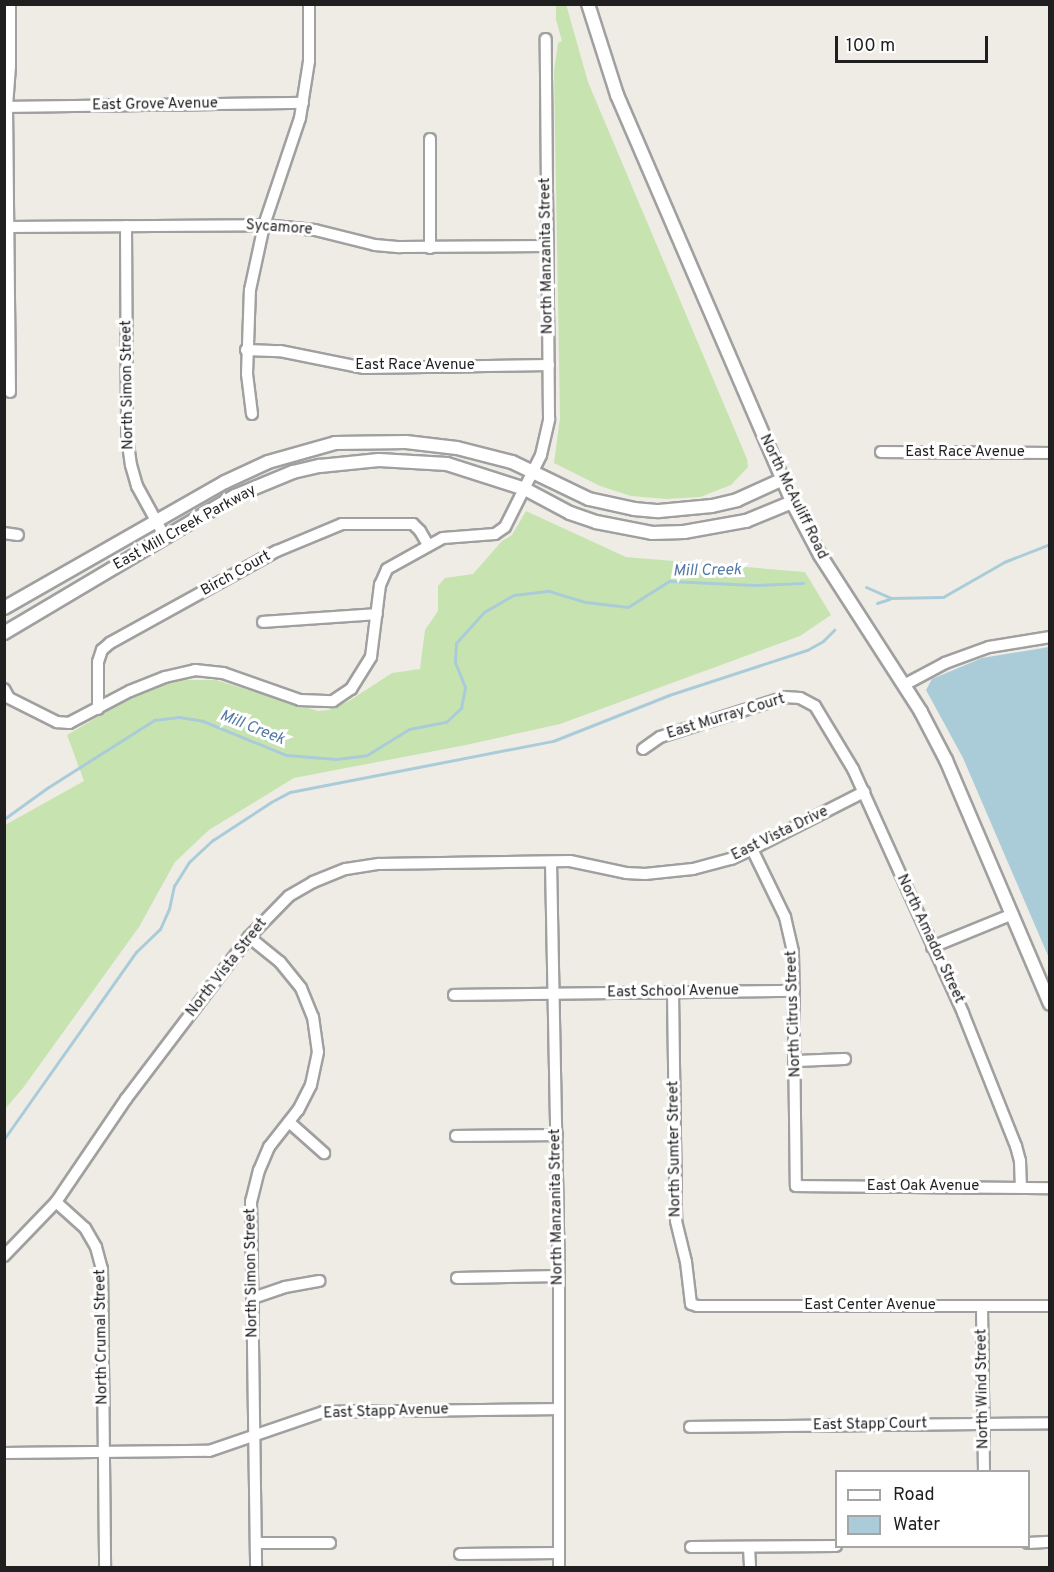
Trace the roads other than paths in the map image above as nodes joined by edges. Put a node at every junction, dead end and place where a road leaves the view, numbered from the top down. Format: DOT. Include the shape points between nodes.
graph roads {
  1 [pos="9,4"];
  2 [pos="309,4"];
  3 [pos="588,4"];
  4 [pos="546,39"];
  5 [pos="303,103"];
  6 [pos="7,107"];
  7 [pos="430,139"];
  8 [pos="264,225"];
  9 [pos="126,226"];
  10 [pos="8,227"];
  11 [pos="547,246"];
  12 [pos="430,248"];
  13 [pos="246,350"];
  14 [pos="549,365"];
  15 [pos="10,392"];
  16 [pos="252,414"];
  17 [pos="881,452"];
  18 [pos="1050,453"];
  19 [pos="532,470"];
  20 [pos="783,479"];
  21 [pos="525,489"];
  22 [pos="792,502"];
  23 [pos="155,520"];
  24 [pos="4,532"];
  25 [pos="18,535"];
  26 [pos="165,537"];
  27 [pos="428,545"];
  28 [pos="4,608"];
  29 [pos="377,614"];
  30 [pos="263,622"];
  31 [pos="4,633"];
  32 [pos="1050,637"];
  33 [pos="904,685"];
  34 [pos="4,689"];
  35 [pos="810,703"];
  36 [pos="98,709"];
  37 [pos="644,749"];
  38 [pos="864,792"];
  39 [pos="752,849"];
  40 [pos="551,862"];
  41 [pos="1013,914"];
  42 [pos="249,937"];
  43 [pos="932,946"];
  44 [pos="794,991"];
  45 [pos="673,992"];
  46 [pos="553,994"];
  47 [pos="454,995"];
  48 [pos="1050,1004"];
  49 [pos="845,1059"];
  50 [pos="796,1061"];
  51 [pos="289,1122"];
  52 [pos="557,1135"];
  53 [pos="456,1136"];
  54 [pos="324,1154"];
  55 [pos="796,1186"];
  56 [pos="1021,1187"];
  57 [pos="1050,1188"];
  58 [pos="56,1202"];
  59 [pos="4,1256"];
  60 [pos="559,1276"];
  61 [pos="457,1278"];
  62 [pos="319,1281"];
  63 [pos="253,1298"];
  64 [pos="691,1304"];
  65 [pos="982,1306"];
  66 [pos="1050,1306"];
  67 [pos="558,1409"];
  68 [pos="1050,1423"];
  69 [pos="984,1424"];
  70 [pos="690,1427"];
  71 [pos="253,1435"];
  72 [pos="104,1452"];
  73 [pos="4,1453"];
  74 [pos="984,1470"];
  75 [pos="1050,1542"];
  76 [pos="256,1543"];
  77 [pos="330,1543"];
  78 [pos="1030,1543"];
  79 [pos="835,1545"];
  80 [pos="691,1547"];
  81 [pos="749,1547"];
  82 [pos="559,1552"];
  83 [pos="460,1554"];
  84 [pos="105,1568"];
  85 [pos="256,1568"];
  86 [pos="560,1568"];
  87 [pos="750,1568"];
  1 -- 6 [label="street"];
  2 -- 5 [label="street" via="309,61"];
  3 -- 20 [label="street, North McAuliff Road" via="617,95"];
  4 -- 11 [label="street, North Manzanita Street"];
  5 -- 6 [label="street, East Grove Avenue"];
  5 -- 8 [label="street" via="291,151"];
  6 -- 10 [label="street"];
  7 -- 12 [label="street"];
  8 -- 9 [label="street, Sycamore"];
  8 -- 12 [label="street, Sycamore" via="315,230 375,245"];
  8 -- 13 [label="street" via="250,290"];
  9 -- 10 [label="street, Sycamore"];
  9 -- 23 [label="street, North Simon Street" via="127,437 137,486"];
  10 -- 15 [label="street"];
  11 -- 12 [label="street, Sycamore"];
  11 -- 14 [label="street, North Manzanita Street"];
  13 -- 14 [label="street, East Race Avenue" via="280,351 364,368"];
  13 -- 16 [label="street"];
  14 -- 19 [label="street, North Manzanita Street" via="546,436"];
  17 -- 18 [label="street, East Race Avenue"];
  19 -- 20 [label="street, East Mill Creek Parkway" via="589,499 659,511 736,500"];
  19 -- 21 [label="street, North Manzanita Street"];
  19 -- 23 [label="street, East Mill Creek Parkway" via="432,444 334,443 268,462"];
  20 -- 22 [label="street, North McAuliff Road"];
  21 -- 22 [label="street, East Mill Creek Parkway" via="570,513 652,533 684,532 746,521"];
  21 -- 26 [label="street, East Mill Creek Parkway" via="447,464 352,461 293,472 264,483"];
  21 -- 27 [label="street, North Manzanita Street" via="511,519 500,531 443,538"];
  22 -- 33 [label="street, North McAuliff Road" via="820,555"];
  23 -- 26 [label="street, North Simon Street"];
  23 -- 28 [label="street, East Mill Creek Parkway"];
  24 -- 25 [label="street"];
  26 -- 31 [label="street, East Mill Creek Parkway"];
  27 -- 29 [label="street, North Manzanita Street" via="387,569 380,585"];
  27 -- 36 [label="street, Birch Court" via="413,524 342,524 277,551 102,650 98,662"];
  29 -- 30 [label="street"];
  29 -- 36 [label="street, North Manzanita Street" via="371,657 351,688 333,701 300,700 223,673 195,670 130,691"];
  32 -- 33 [label="street" via="989,646"];
  33 -- 41 [label="street, North McAuliff Road" via="946,760"];
  34 -- 36 [label="street, North Manzanita Street" via="9,698 57,722 69,723"];
  35 -- 37 [label="street, East Murray Court" via="785,697 660,737"];
  35 -- 38 [label="street, North Amador Street" via="842,749"];
  38 -- 39 [label="street, East Vista Drive"];
  38 -- 43 [label="street, North Amador Street"];
  39 -- 40 [label="street, East Vista Drive" via="715,864 645,874 585,863"];
  39 -- 44 [label="street, North Citrus Street" via="785,917 793,952"];
  40 -- 42 [label="street, North Vista Street" via="379,864 345,869 288,896"];
  40 -- 46 [label="street, North Manzanita Street"];
  41 -- 43 [label="street"];
  41 -- 48 [label="street, North McAuliff Road"];
  42 -- 51 [label="street, North Simon Street" via="280,962 301,988 313,1017 318,1052 311,1085"];
  42 -- 58 [label="street, North Vista Street" via="126,1099"];
  43 -- 56 [label="street, North Amador Street" via="1016,1146"];
  44 -- 45 [label="street, East School Avenue"];
  44 -- 50 [label="street, North Citrus Street"];
  45 -- 46 [label="street, East School Avenue"];
  45 -- 64 [label="street, North Sumter Street" via="676,1221"];
  46 -- 47 [label="street, East School Avenue"];
  46 -- 52 [label="street, North Manzanita Street"];
  49 -- 50 [label="street"];
  50 -- 55 [label="street, North Citrus Street"];
  51 -- 54 [label="street"];
  51 -- 63 [label="street, North Simon Street" via="269,1147 251,1201"];
  52 -- 53 [label="street"];
  52 -- 60 [label="street, North Manzanita Street"];
  55 -- 56 [label="street, East Oak Avenue"];
  56 -- 57 [label="street, East Oak Avenue"];
  58 -- 59 [label="street, North Vista Street"];
  58 -- 72 [label="street, North Crumal Street" via="85,1228 102,1269"];
  60 -- 61 [label="street"];
  60 -- 67 [label="street, North Manzanita Street"];
  62 -- 63 [label="street"];
  63 -- 71 [label="street, North Simon Street"];
  64 -- 65 [label="street, East Center Avenue"];
  65 -- 66 [label="street, East Center Avenue"];
  65 -- 69 [label="street, North Wind Street"];
  67 -- 71 [label="street, East Stapp Avenue" via="323,1412"];
  67 -- 82 [label="street, North Manzanita Street"];
  68 -- 69 [label="street, East Stapp Court"];
  69 -- 70 [label="street, East Stapp Court"];
  69 -- 74 [label="street, North Wind Street"];
  71 -- 72 [label="street, East Stapp Avenue" via="209,1451"];
  71 -- 76 [label="street, North Simon Street"];
  72 -- 73 [label="street, East Stapp Avenue"];
  72 -- 84 [label="street, North Crumal Street"];
  75 -- 78 [label="street"];
  76 -- 77 [label="street"];
  76 -- 85 [label="street, North Simon Street"];
  79 -- 81 [label="street"];
  80 -- 81 [label="street"];
  81 -- 87 [label="street"];
  82 -- 83 [label="street"];
  82 -- 86 [label="street, North Manzanita Street"];
}
